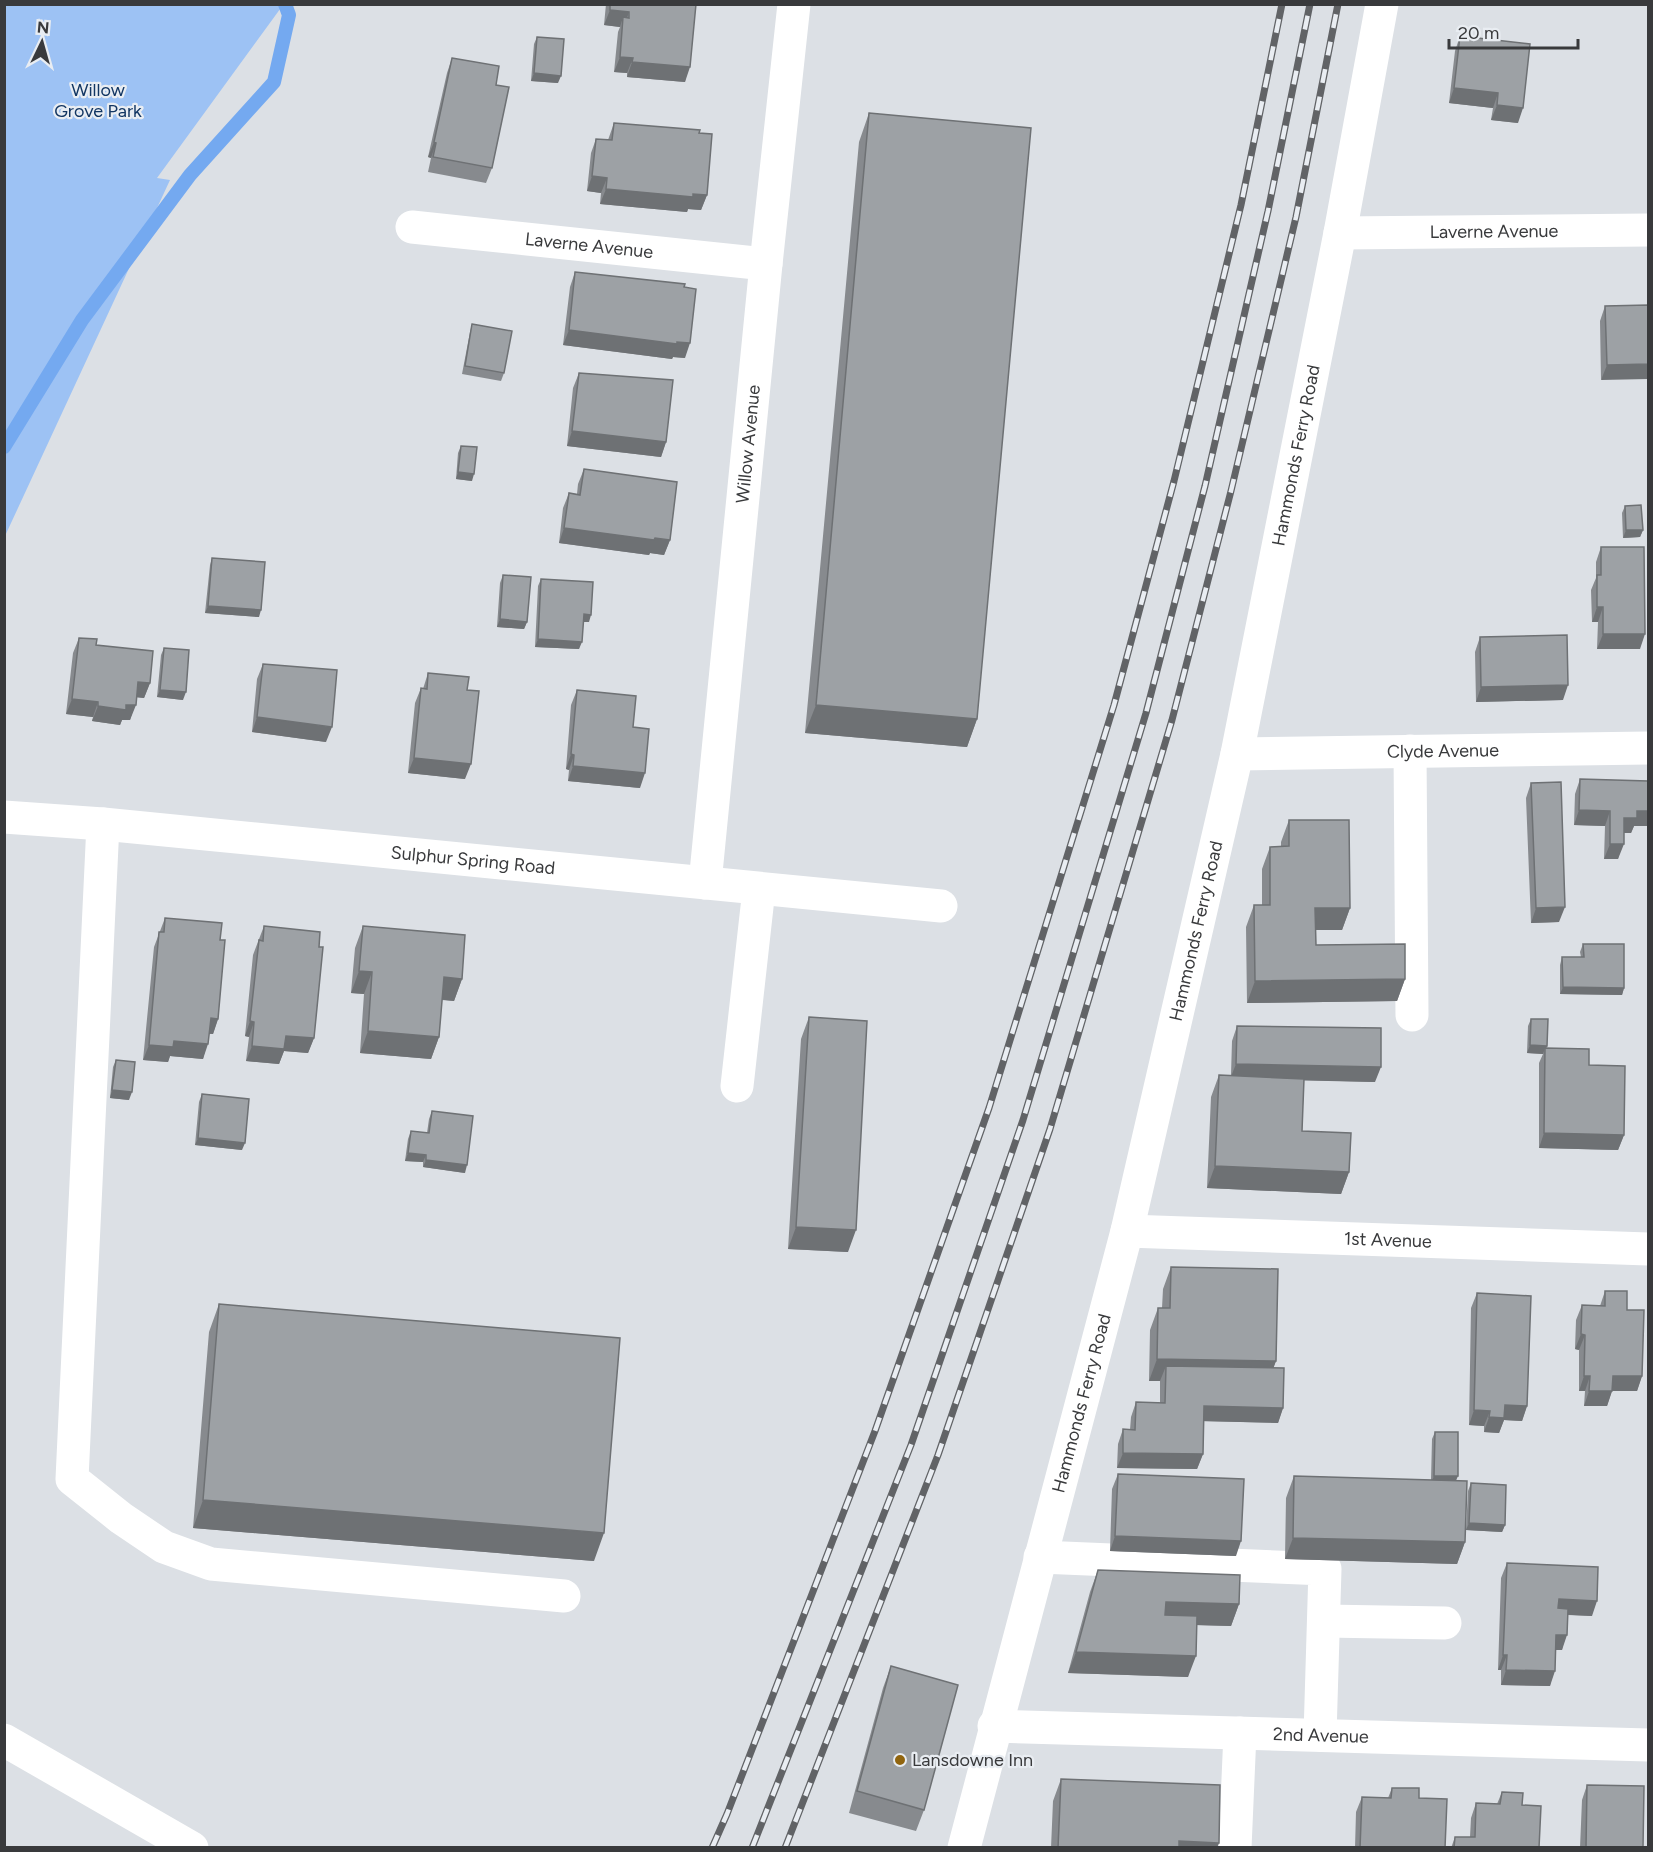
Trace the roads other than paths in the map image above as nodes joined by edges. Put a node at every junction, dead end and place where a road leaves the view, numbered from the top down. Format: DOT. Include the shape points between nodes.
graph roads {
  1 [pos="794,4"];
  2 [pos="1382,4"];
  3 [pos="412,227"];
  4 [pos="1648,230"];
  5 [pos="1340,234"];
  6 [pos="766,264"];
  7 [pos="1648,748"];
  8 [pos="1410,751"];
  9 [pos="1237,754"];
  10 [pos="4,817"];
  11 [pos="103,824"];
  12 [pos="705,884"];
  13 [pos="759,889"];
  14 [pos="941,906"];
  15 [pos="1412,1015"];
  16 [pos="737,1086"];
  17 [pos="1127,1231"];
  18 [pos="1648,1249"];
  19 [pos="1040,1557"];
  20 [pos="564,1596"];
  21 [pos="1324,1621"];
  22 [pos="1445,1623"];
  23 [pos="994,1726"];
  24 [pos="1239,1733"];
  25 [pos="1320,1735"];
  26 [pos="4,1740"];
  27 [pos="1648,1745"];
  28 [pos="192,1848"];
  29 [pos="964,1848"];
  30 [pos="1235,1848"];
  1 -- 6 [label="street, Willow Avenue"];
  2 -- 5 [label="street, Hammonds Ferry Road"];
  3 -- 6 [label="street, Laverne Avenue"];
  4 -- 5 [label="street, Laverne Avenue"];
  5 -- 9 [label="street, Hammonds Ferry Road"];
  6 -- 12 [label="street, Willow Avenue"];
  7 -- 8 [label="street, Clyde Avenue"];
  8 -- 9 [label="street, Clyde Avenue"];
  8 -- 15 [label="street"];
  9 -- 17 [label="street, Hammonds Ferry Road"];
  10 -- 11 [label="street, Sulphur Spring Road"];
  11 -- 12 [label="street, Sulphur Spring Road"];
  11 -- 20 [label="street" via="72,1479 164,1547 211,1564"];
  12 -- 13 [label="street, Sulphur Spring Road"];
  13 -- 14 [label="street, Sulphur Spring Road"];
  13 -- 16 [label="street"];
  17 -- 18 [label="street, 1st Avenue"];
  17 -- 19 [label="street, Hammonds Ferry Road"];
  19 -- 21 [label="street" via="1325,1569"];
  19 -- 23 [label="street, Hammonds Ferry Road"];
  21 -- 22 [label="street"];
  21 -- 25 [label="street"];
  23 -- 24 [label="street, 2nd Avenue"];
  23 -- 29 [label="street, Hammonds Ferry Road"];
  24 -- 25 [label="street, 2nd Avenue"];
  24 -- 30 [label="street"];
  25 -- 27 [label="street, 2nd Avenue"];
  26 -- 28 [label="street"];
}
